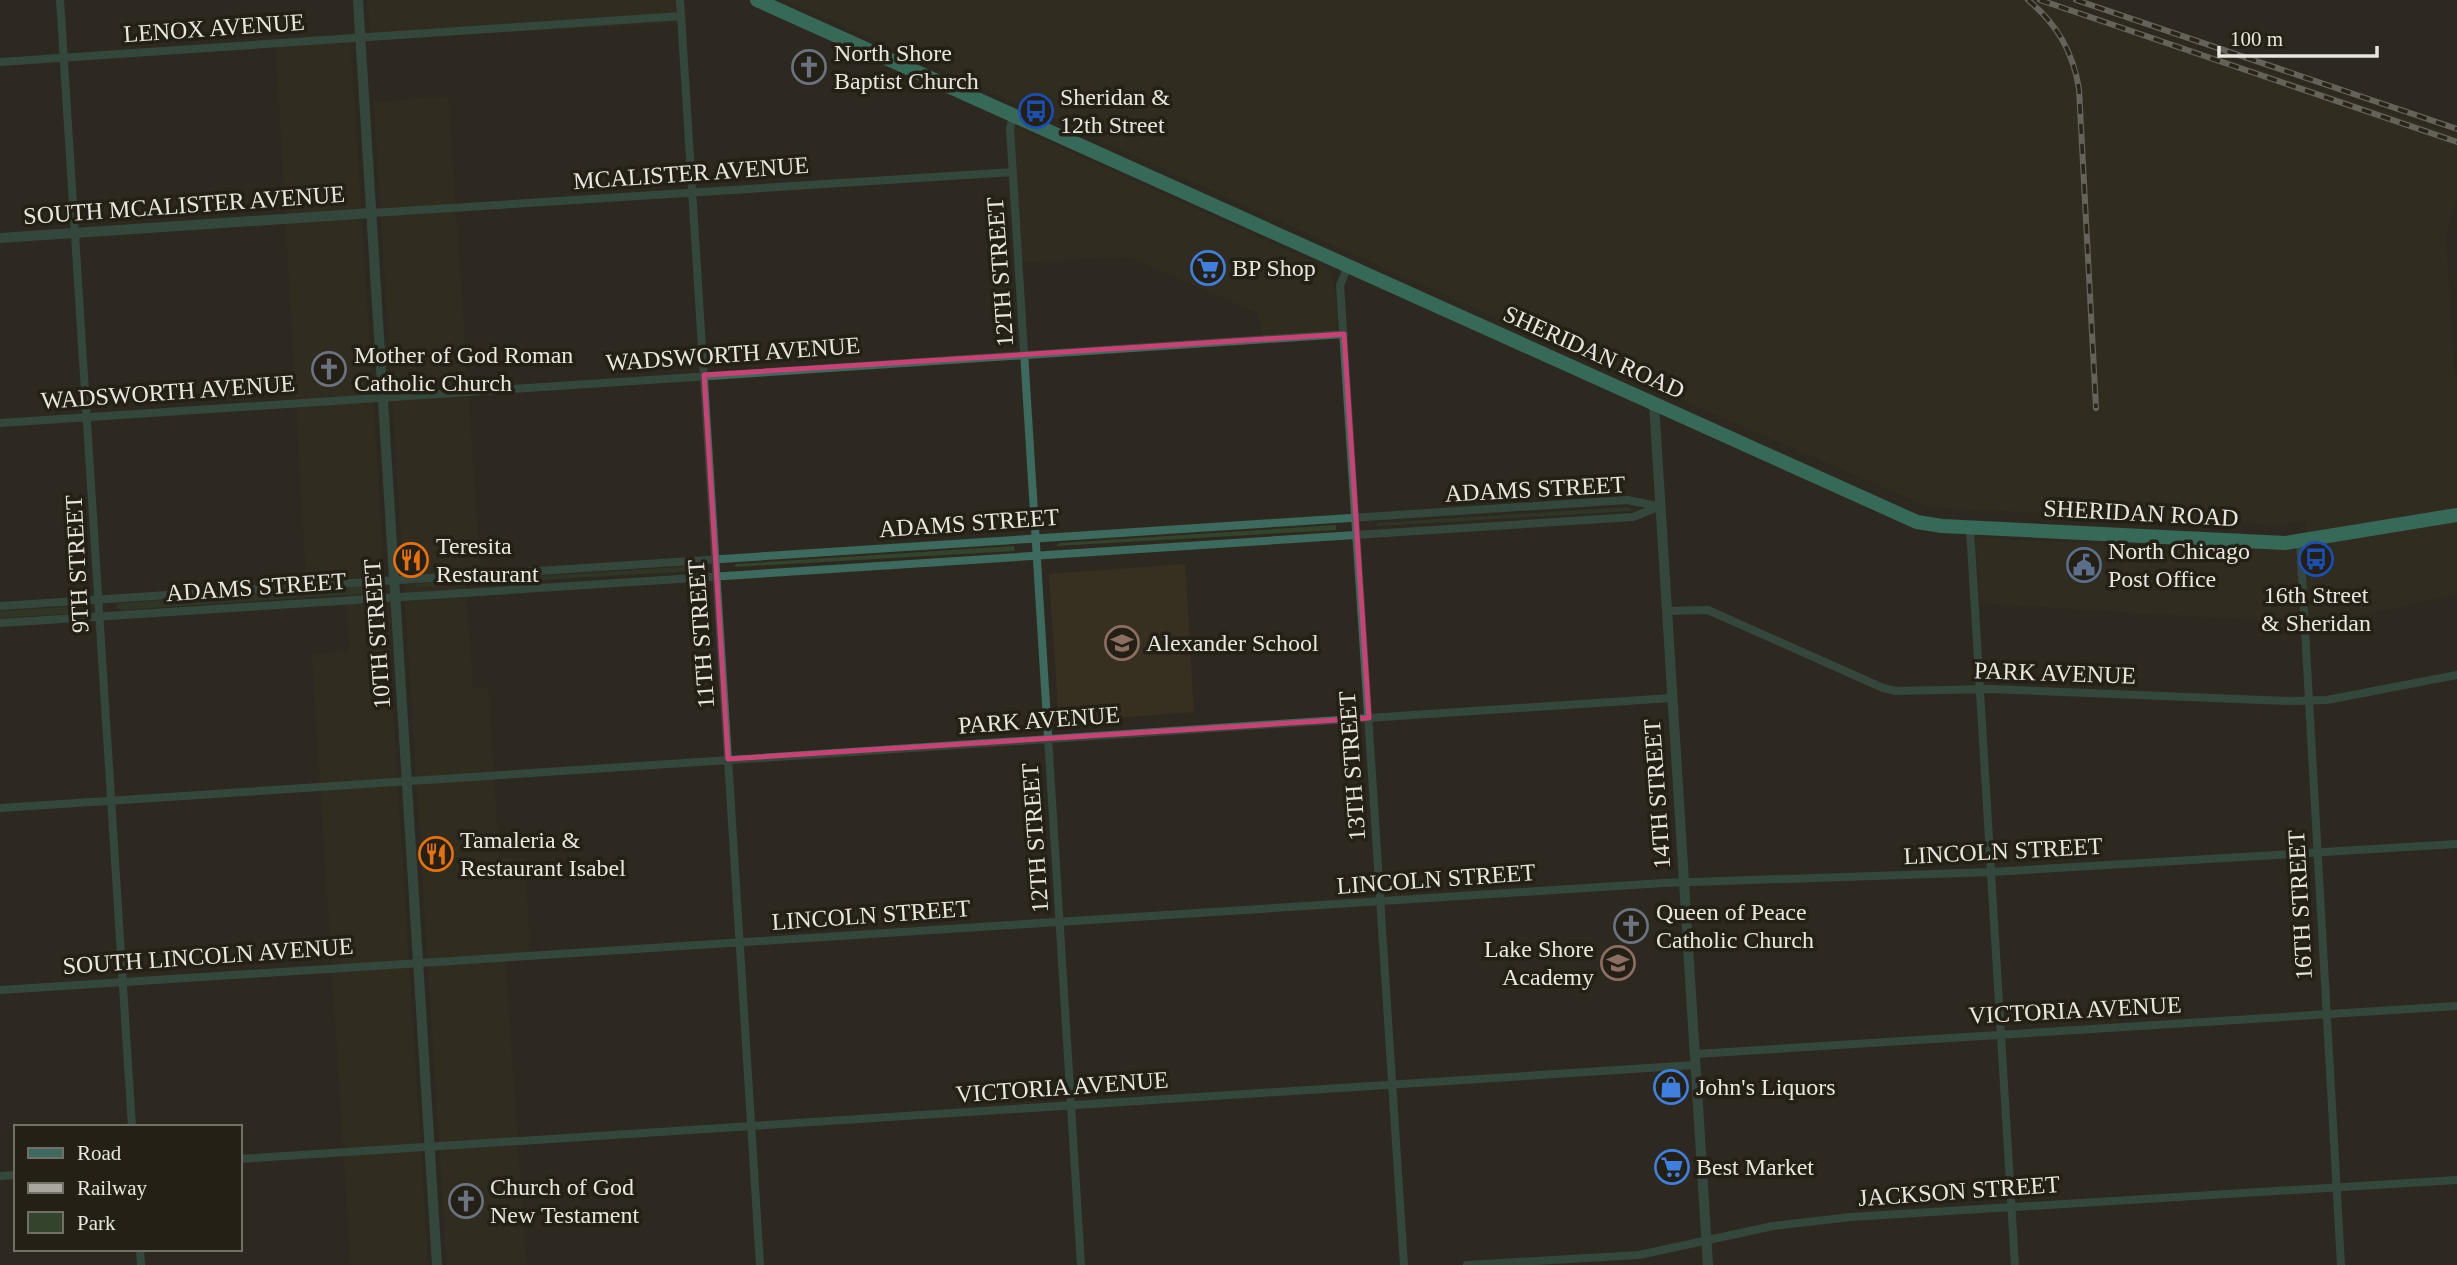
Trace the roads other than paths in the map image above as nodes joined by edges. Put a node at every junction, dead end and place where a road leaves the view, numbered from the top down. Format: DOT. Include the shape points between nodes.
graph roads {
  1 [pos="60,0"];
  2 [pos="358,0"];
  3 [pos="680,0"];
  4 [pos="757,0"];
  5 [pos="681,16"];
  6 [pos="360,37"];
  7 [pos="64,57"];
  8 [pos="0,62"];
  9 [pos="1014,116"];
  10 [pos="1013,172"];
  11 [pos="692,192"];
  12 [pos="372,213"];
  13 [pos="76,233"];
  14 [pos="0,238"];
  15 [pos="1348,265"];
  16 [pos="1344,334"];
  17 [pos="1025,355"];
  18 [pos="704,375"];
  19 [pos="383,396"];
  20 [pos="1654,403"];
  21 [pos="88,417"];
  22 [pos="0,423"];
  23 [pos="1660,506"];
  24 [pos="2457,515"];
  25 [pos="1356,520"];
  26 [pos="1970,528"];
  27 [pos="1357,534"];
  28 [pos="1035,538"];
  29 [pos="2300,542"];
  30 [pos="1037,555"];
  31 [pos="715,559"];
  32 [pos="716,576"];
  33 [pos="395,579"];
  34 [pos="396,597"];
  35 [pos="99,599"];
  36 [pos="0,606"];
  37 [pos="1667,611"];
  38 [pos="100,617"];
  39 [pos="0,623"];
  40 [pos="2457,675"];
  41 [pos="1980,689"];
  42 [pos="1672,698"];
  43 [pos="2308,701"];
  44 [pos="1368,718"];
  45 [pos="1048,739"];
  46 [pos="728,759"];
  47 [pos="407,780"];
  48 [pos="112,800"];
  49 [pos="0,808"];
  50 [pos="2457,844"];
  51 [pos="2316,853"];
  52 [pos="1991,872"];
  53 [pos="1684,882"];
  54 [pos="1380,902"];
  55 [pos="1060,922"];
  56 [pos="739,943"];
  57 [pos="419,963"];
  58 [pos="123,980"];
  59 [pos="0,990"];
  60 [pos="2457,1006"];
  61 [pos="2325,1014"];
  62 [pos="2001,1034"];
  63 [pos="1695,1060"];
  64 [pos="1391,1085"];
  65 [pos="1072,1106"];
  66 [pos="132,1125"];
  67 [pos="750,1125"];
  68 [pos="430,1146"];
  69 [pos="242,1159"];
  70 [pos="2457,1180"];
  71 [pos="2336,1188"];
  72 [pos="2011,1208"];
  73 [pos="1707,1242"];
  74 [pos="437,1265"];
  75 [pos="760,1265"];
  76 [pos="1081,1265"];
  77 [pos="1404,1265"];
  78 [pos="1467,1265"];
  79 [pos="1708,1265"];
  80 [pos="2015,1265"];
  81 [pos="2341,1265"];
  1 -- 7 [label="street, 9TH STREET"];
  2 -- 6 [label="street, 10TH STREET"];
  3 -- 5 [label="street, 11TH STREET"];
  4 -- 9 [label="highway, SHERIDAN ROAD"];
  5 -- 6 [label="street, LENOX AVENUE"];
  5 -- 11 [label="street, 11TH STREET"];
  6 -- 7 [label="street, LENOX AVENUE"];
  6 -- 12 [label="street, 10TH STREET"];
  7 -- 8 [label="street, LENOX AVENUE"];
  7 -- 13 [label="street, 9TH STREET"];
  9 -- 10 [label="street, 12TH STREET" via="1010,128"];
  9 -- 15 [label="highway, SHERIDAN ROAD"];
  10 -- 11 [label="street, MCALISTER AVENUE"];
  10 -- 17 [label="street, 12TH STREET"];
  11 -- 12 [label="street, MCALISTER AVENUE"];
  11 -- 18 [label="street, 11TH STREET"];
  12 -- 13 [label="street, SOUTH MCALISTER AVENUE"];
  12 -- 19 [label="street, 10TH STREET"];
  13 -- 14 [label="street, SOUTH MCALISTER AVENUE"];
  13 -- 21 [label="street, 9TH STREET"];
  15 -- 16 [label="street, 13TH STREET" via="1340,285"];
  15 -- 20 [label="highway, SHERIDAN ROAD"];
  16 -- 17 [label="street, WADSWORTH AVENUE"];
  16 -- 25 [label="street, 13TH STREET"];
  17 -- 18 [label="street, WADSWORTH AVENUE"];
  17 -- 28 [label="street, 12TH STREET"];
  18 -- 19 [label="street, WADSWORTH AVENUE"];
  18 -- 31 [label="street, 11TH STREET"];
  19 -- 21 [label="street, WADSWORTH AVENUE"];
  19 -- 33 [label="street, 10TH STREET"];
  20 -- 23 [label="street, 14TH STREET"];
  20 -- 26 [label="highway, SHERIDAN ROAD" via="1909,518"];
  21 -- 22 [label="street, WADSWORTH AVENUE"];
  21 -- 35 [label="street, 9TH STREET"];
  23 -- 25 [label="street, ADAMS STREET" via="1627,500"];
  23 -- 27 [label="street, ADAMS STREET" via="1633,517"];
  23 -- 37 [label="street, 14TH STREET"];
  24 -- 29 [label="highway, SHERIDAN ROAD"];
  25 -- 27 [label="street, 13TH STREET"];
  25 -- 28 [label="street, ADAMS STREET"];
  26 -- 29 [label="highway, SHERIDAN ROAD"];
  26 -- 41 [label="street"];
  27 -- 30 [label="street, ADAMS STREET"];
  27 -- 44 [label="street, 13TH STREET"];
  28 -- 30 [label="street, 12TH STREET"];
  28 -- 31 [label="street, ADAMS STREET"];
  29 -- 43 [label="street, 16TH STREET"];
  30 -- 32 [label="street, ADAMS STREET"];
  30 -- 45 [label="street, 12TH STREET"];
  31 -- 32 [label="street, 11TH STREET"];
  31 -- 33 [label="street, ADAMS STREET"];
  32 -- 34 [label="street, ADAMS STREET"];
  32 -- 46 [label="street, 11TH STREET"];
  33 -- 34 [label="street, 10TH STREET"];
  33 -- 35 [label="street, ADAMS STREET"];
  34 -- 38 [label="street, ADAMS STREET"];
  34 -- 47 [label="street, 10TH STREET"];
  35 -- 36 [label="street, ADAMS STREET"];
  35 -- 38 [label="street, 9TH STREET"];
  37 -- 41 [label="street, PARK AVENUE" via="1708,610 1883,688"];
  37 -- 42 [label="street, 14TH STREET"];
  38 -- 39 [label="street, ADAMS STREET"];
  38 -- 48 [label="street, 9TH STREET"];
  40 -- 43 [label="street, PARK AVENUE"];
  41 -- 43 [label="street, PARK AVENUE"];
  41 -- 52 [label="street"];
  42 -- 44 [label="street, PARK AVENUE"];
  42 -- 53 [label="street, 14TH STREET"];
  43 -- 51 [label="street, 16TH STREET"];
  44 -- 45 [label="street, PARK AVENUE"];
  44 -- 54 [label="street, 13TH STREET"];
  45 -- 46 [label="street, PARK AVENUE"];
  45 -- 55 [label="street, 12TH STREET"];
  46 -- 47 [label="street, PARK AVENUE"];
  46 -- 56 [label="street, 11TH STREET"];
  47 -- 48 [label="street, PARK AVENUE"];
  47 -- 57 [label="street, 10TH STREET"];
  48 -- 49 [label="street, PARK AVENUE"];
  48 -- 58 [label="street, 9TH STREET"];
  50 -- 51 [label="street, LINCOLN STREET"];
  51 -- 52 [label="street, LINCOLN STREET"];
  51 -- 61 [label="street, 16TH STREET"];
  52 -- 53 [label="street, LINCOLN STREET"];
  52 -- 62 [label="street"];
  53 -- 54 [label="street, LINCOLN STREET"];
  53 -- 63 [label="street, 14TH STREET"];
  54 -- 55 [label="street, LINCOLN STREET"];
  54 -- 64 [label="street, 13TH STREET"];
  55 -- 56 [label="street, LINCOLN STREET"];
  55 -- 65 [label="street, 12TH STREET"];
  56 -- 57 [label="street, LINCOLN STREET"];
  56 -- 67 [label="street, 11TH STREET"];
  57 -- 58 [label="street, SOUTH LINCOLN AVENUE"];
  57 -- 68 [label="street, 10TH STREET"];
  58 -- 59 [label="street, SOUTH LINCOLN AVENUE"];
  58 -- 66 [label="street, 9TH STREET"];
  60 -- 61 [label="street, VICTORIA AVENUE"];
  61 -- 62 [label="street, VICTORIA AVENUE"];
  61 -- 71 [label="street, 16TH STREET"];
  62 -- 63 [label="street, VICTORIA AVENUE"];
  62 -- 72 [label="street"];
  63 -- 64 [label="street, VICTORIA AVENUE"];
  63 -- 73 [label="street, 14TH STREET"];
  64 -- 65 [label="street, VICTORIA AVENUE"];
  64 -- 77 [label="street, 13TH STREET"];
  65 -- 67 [label="street, VICTORIA AVENUE"];
  65 -- 76 [label="street, 12TH STREET"];
  67 -- 68 [label="street, VICTORIA AVENUE"];
  67 -- 75 [label="street, 11TH STREET"];
  68 -- 69 [label="street, VICTORIA AVENUE"];
  68 -- 74 [label="street, 10TH STREET"];
  70 -- 71 [label="street, JACKSON STREET"];
  71 -- 72 [label="street, JACKSON STREET"];
  71 -- 81 [label="street, 16TH STREET"];
  72 -- 73 [label="street, JACKSON STREET" via="1785,1224"];
  72 -- 80 [label="street"];
  73 -- 78 [label="street, JACKSON STREET" via="1615,1258"];
  73 -- 79 [label="street, 14TH STREET"];
}
